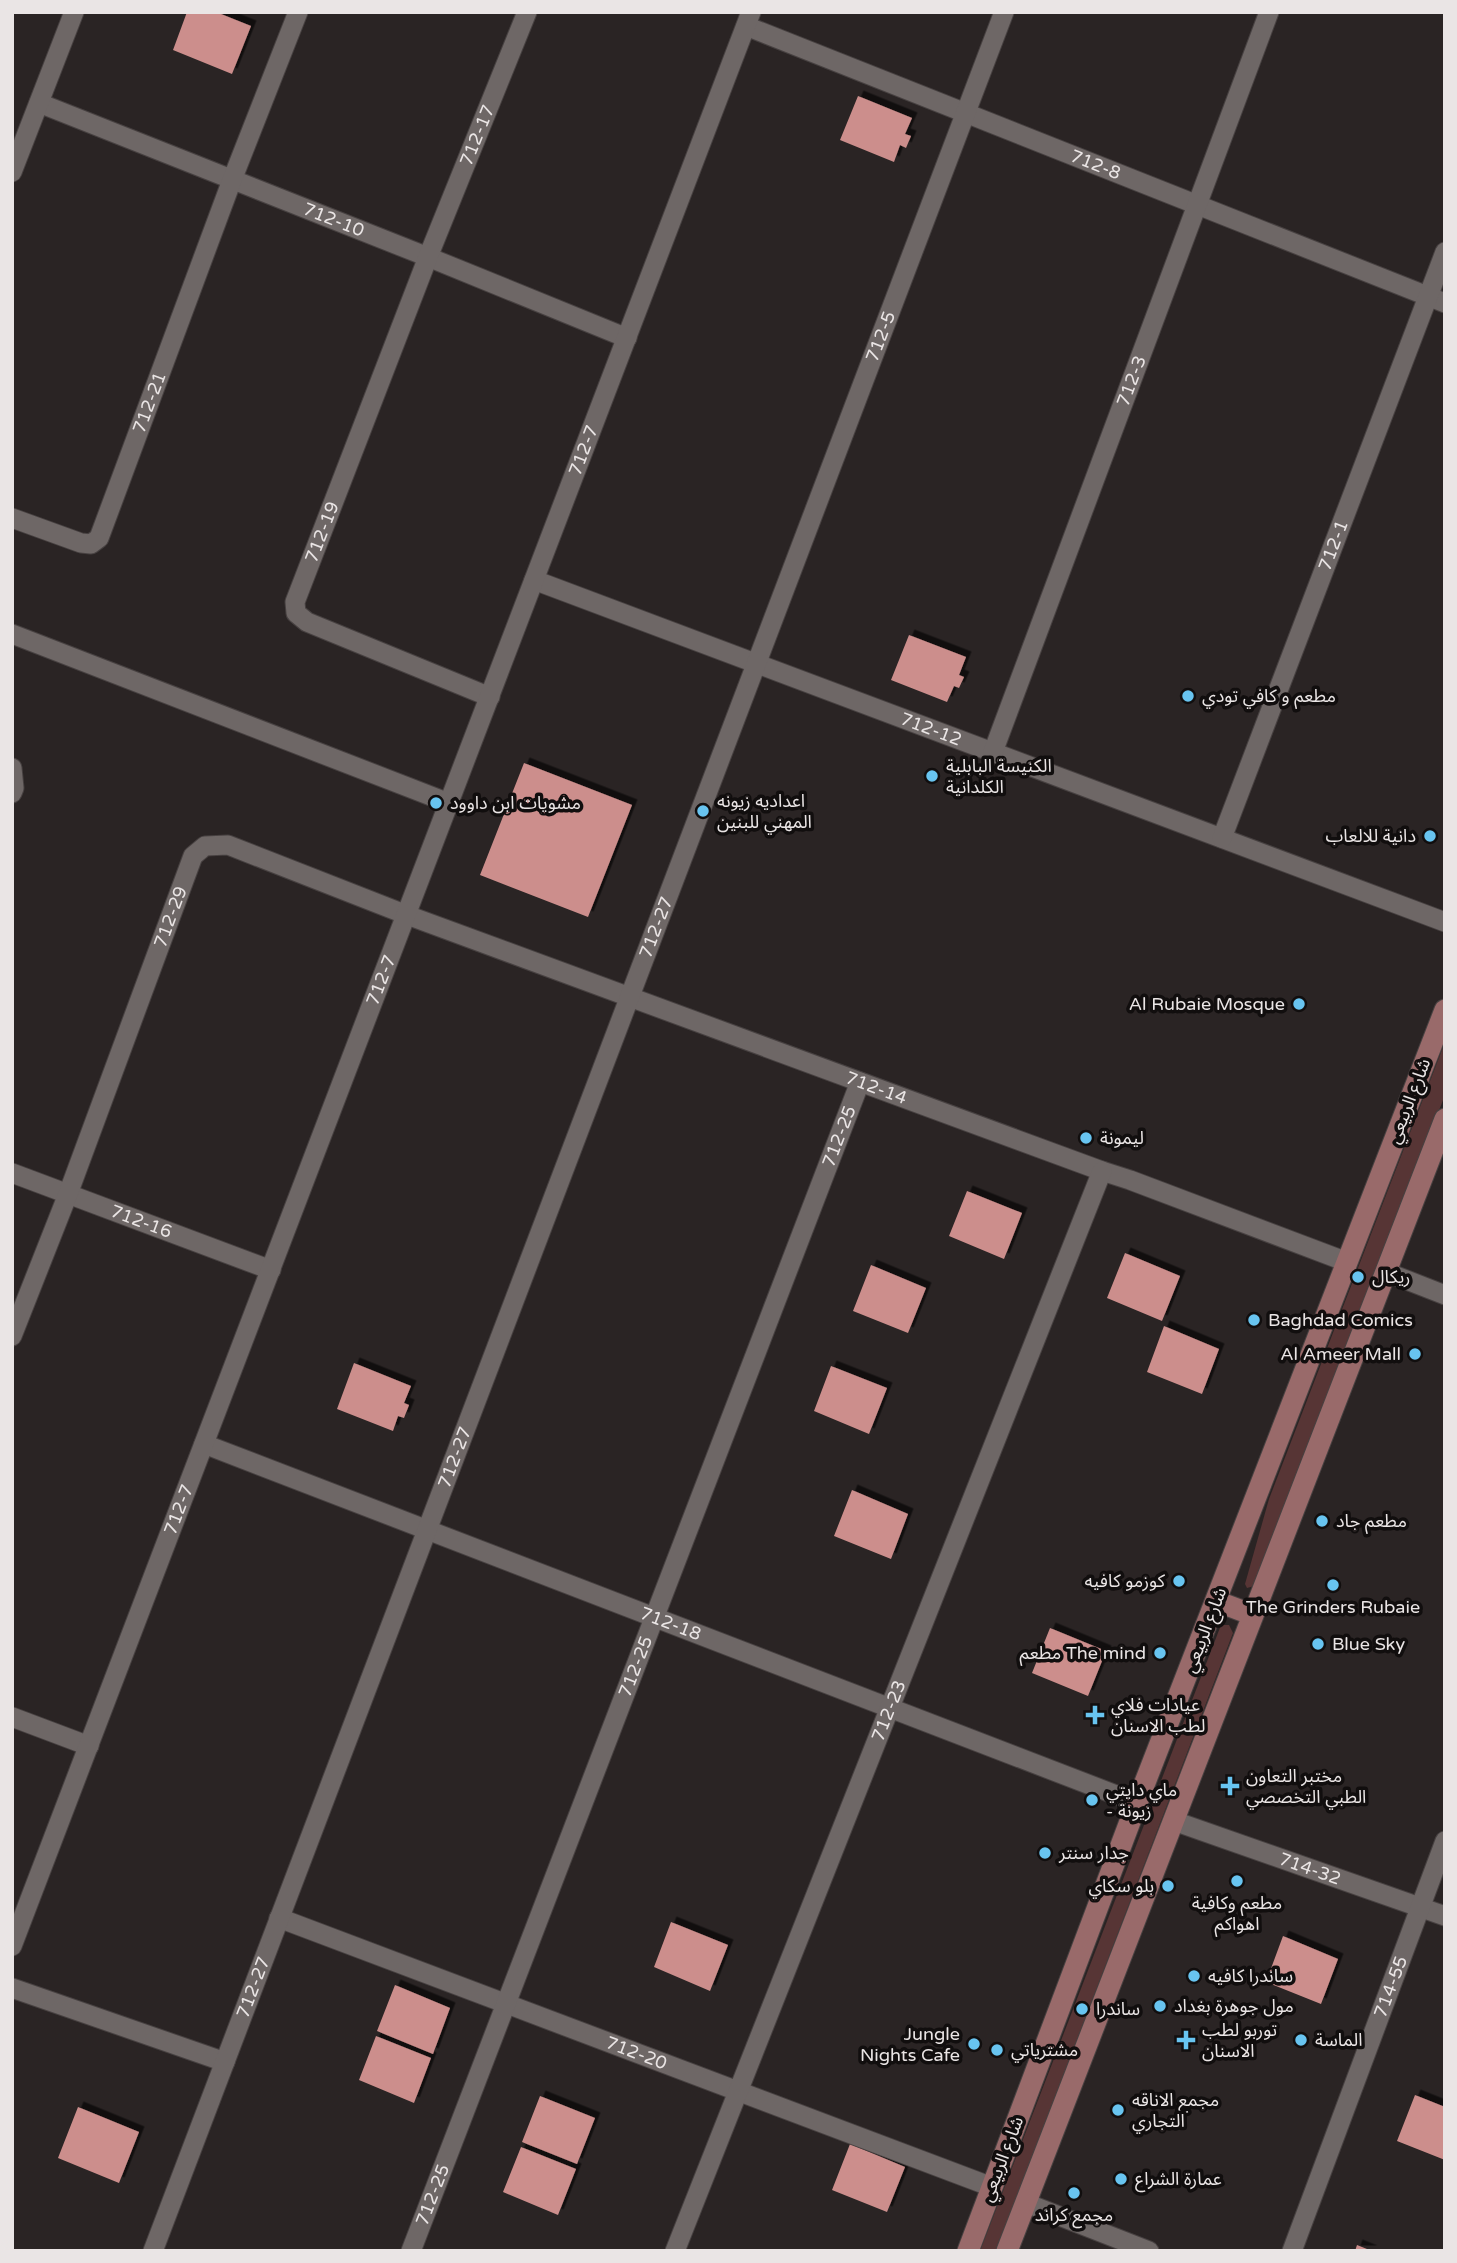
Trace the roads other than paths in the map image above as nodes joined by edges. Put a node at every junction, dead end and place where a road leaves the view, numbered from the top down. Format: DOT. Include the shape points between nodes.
graph roads {
  1 [pos="74,12"];
  2 [pos="298,12"];
  3 [pos="527,12"];
  4 [pos="1004,12"];
  5 [pos="1269,12"];
  6 [pos="749,19"];
  7 [pos="39,103"];
  8 [pos="965,113"];
  9 [pos="12,172"];
  10 [pos="232,180"];
  11 [pos="1197,205"];
  12 [pos="1445,252"];
  13 [pos="428,257"];
  14 [pos="1436,300"];
  15 [pos="626,338"];
  16 [pos="12,518"];
  17 [pos="534,580"];
  18 [pos="12,634"];
  19 [pos="756,663"];
  20 [pos="490,696"];
  21 [pos="993,752"];
  22 [pos="12,768"];
  23 [pos="12,793"];
  24 [pos="449,803"];
  25 [pos="1222,838"];
  26 [pos="407,915"];
  27 [pos="1445,922"];
  28 [pos="629,997"];
  29 [pos="1445,1010"];
  30 [pos="860,1082"];
  31 [pos="1445,1119"];
  32 [pos="1102,1171"];
  33 [pos="12,1173"];
  34 [pos="68,1194"];
  35 [pos="1347,1262"];
  36 [pos="271,1270"];
  37 [pos="1386,1272"];
  38 [pos="1445,1295"];
  39 [pos="12,1336"];
  40 [pos="204,1444"];
  41 [pos="427,1530"];
  42 [pos="1216,1601"];
  43 [pos="1253,1615"];
  44 [pos="654,1617"];
  45 [pos="890,1708"];
  46 [pos="12,1717"];
  47 [pos="89,1746"];
  48 [pos="1138,1803"];
  49 [pos="1174,1821"];
  50 [pos="1445,1841"];
  51 [pos="1421,1906"];
  52 [pos="1445,1916"];
  53 [pos="279,1918"];
  54 [pos="12,1946"];
  55 [pos="12,1988"];
  56 [pos="506,2003"];
  57 [pos="225,2062"];
  58 [pos="738,2091"];
  59 [pos="992,2187"];
  60 [pos="1026,2203"];
  61 [pos="153,2251"];
  62 [pos="411,2251"];
  63 [pos="675,2251"];
  64 [pos="968,2251"];
  65 [pos="1007,2251"];
  66 [pos="1149,2251"];
  67 [pos="1292,2251"];
  1 -- 7 [label="street"];
  2 -- 10 [label="street"];
  3 -- 13 [label="street, 712-17"];
  4 -- 8 [label="street, 712-5"];
  5 -- 11 [label="street, 712-3"];
  6 -- 8 [label="street, 712-8"];
  6 -- 15 [label="street, 712-7"];
  7 -- 9 [label="street"];
  7 -- 10 [label="street, 712-10"];
  8 -- 11 [label="street, 712-8"];
  8 -- 19 [label="street, 712-5"];
  10 -- 13 [label="street, 712-10"];
  10 -- 16 [label="street, 712-21" via="99,538 91,544 80,543"];
  11 -- 14 [label="street, 712-8"];
  11 -- 21 [label="street, 712-3"];
  12 -- 14 [label="street, 712-1"];
  13 -- 15 [label="street, 712-10"];
  13 -- 20 [label="street, 712-19" via="295,602 296,613 307,622"];
  14 -- 25 [label="street, 712-1"];
  15 -- 17 [label="street, 712-7"];
  17 -- 19 [label="street, 712-12"];
  17 -- 20 [label="street, 712-7"];
  18 -- 24 [label="street"];
  19 -- 21 [label="street, 712-12"];
  19 -- 28 [label="street, 712-27"];
  20 -- 24 [label="street, 712-7"];
  21 -- 25 [label="street, 712-12"];
  22 -- 23 [label="street"];
  24 -- 26 [label="street, 712-7"];
  25 -- 27 [label="street, 712-12"];
  26 -- 28 [label="street, 712-14"];
  26 -- 34 [label="street, 712-29" via="228,845 205,846 193,856"];
  26 -- 36 [label="street, 712-7"];
  28 -- 30 [label="street, 712-14"];
  28 -- 41 [label="street, 712-27"];
  29 -- 35 [label="street, شارع الربيعي"];
  30 -- 32 [label="street, 712-14"];
  30 -- 44 [label="street, 712-25"];
  31 -- 37 [label="street"];
  32 -- 35 [label="street, 712-14"];
  32 -- 45 [label="street, 712-23"];
  33 -- 34 [label="street, 712-16"];
  34 -- 36 [label="street, 712-16"];
  34 -- 39 [label="street, 712-29"];
  35 -- 42 [label="street, شارع الربيعي"];
  36 -- 40 [label="street, 712-7"];
  37 -- 38 [label="street"];
  37 -- 43 [label="street"];
  40 -- 41 [label="street, 712-18"];
  40 -- 47 [label="street, 712-7"];
  41 -- 44 [label="street, 712-18"];
  41 -- 53 [label="street, 712-27"];
  42 -- 43 [label="street"];
  42 -- 48 [label="street, شارع الربيعي"];
  43 -- 49 [label="street"];
  44 -- 45 [label="street, 712-18"];
  44 -- 56 [label="street, 712-25"];
  45 -- 48 [label="street, 712-18"];
  45 -- 58 [label="street, 712-23"];
  46 -- 47 [label="street"];
  47 -- 54 [label="street, 712-7"];
  48 -- 59 [label="street, شارع الربيعي"];
  49 -- 51 [label="street, 714-32"];
  49 -- 60 [label="street"];
  50 -- 51 [label="street, 714-55"];
  51 -- 52 [label="street, 714-32"];
  51 -- 67 [label="street, 714-55"];
  53 -- 56 [label="street, 712-20"];
  53 -- 57 [label="street, 712-27"];
  55 -- 57 [label="street"];
  56 -- 58 [label="street, 712-20"];
  56 -- 62 [label="street, 712-25"];
  57 -- 61 [label="street, 712-27"];
  58 -- 59 [label="street, 712-20"];
  58 -- 63 [label="street, 712-23"];
  59 -- 64 [label="street, شارع الربيعي"];
  60 -- 65 [label="street"];
  60 -- 66 [label="street"];
}
